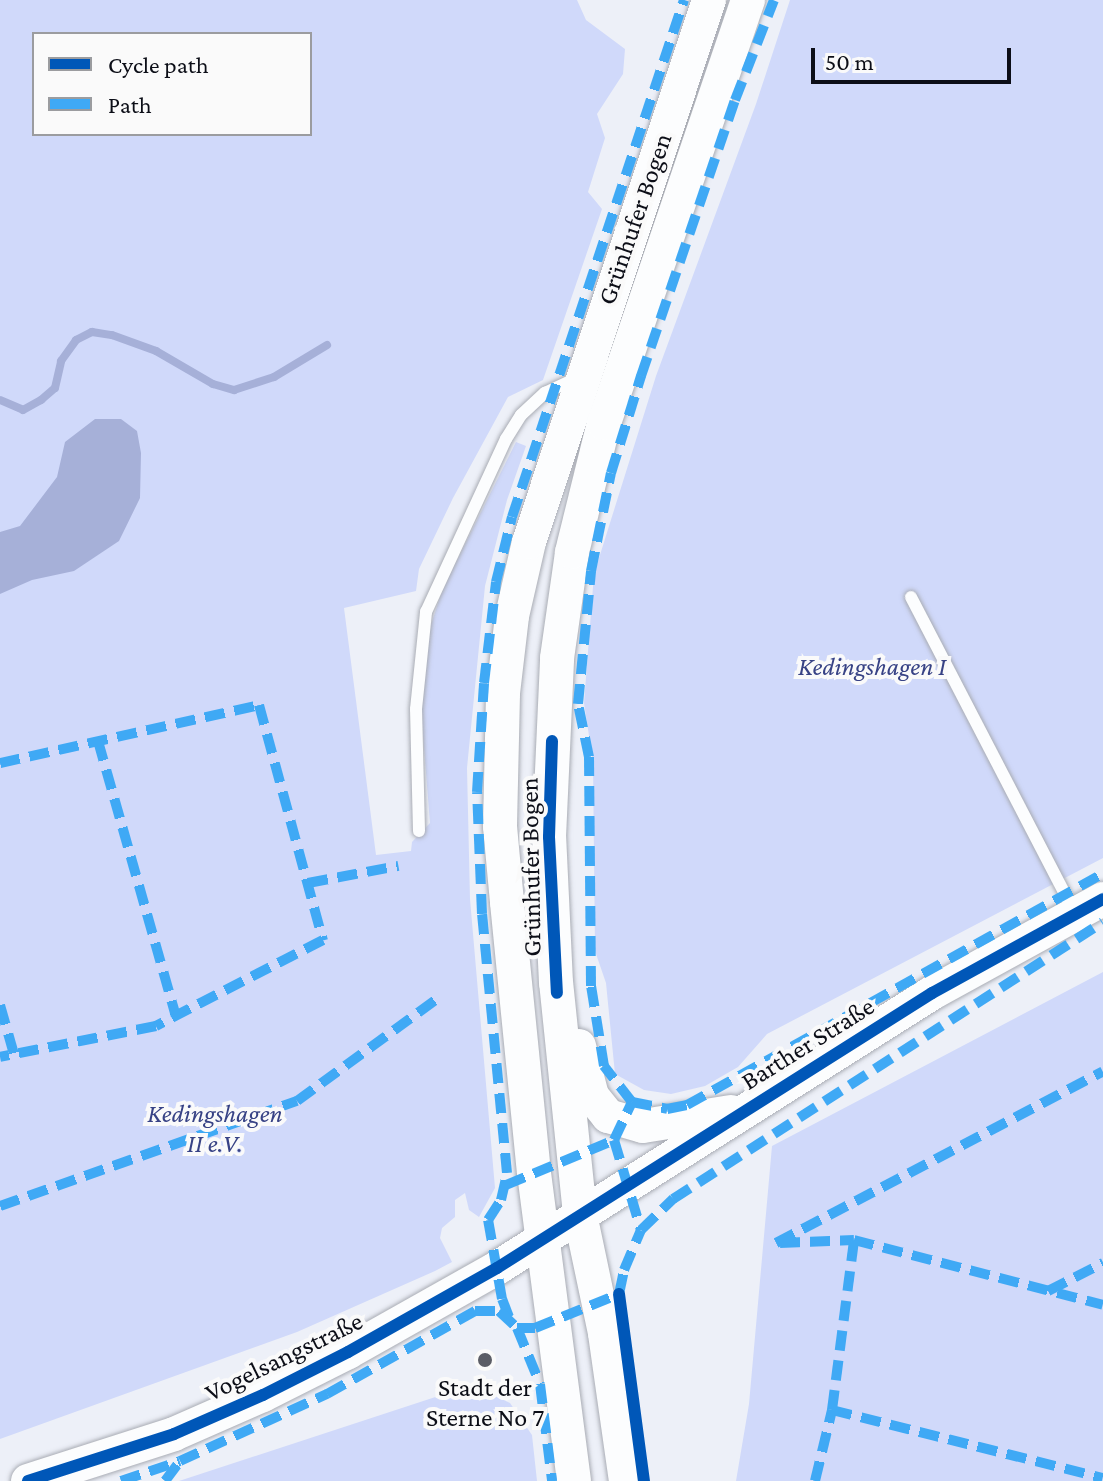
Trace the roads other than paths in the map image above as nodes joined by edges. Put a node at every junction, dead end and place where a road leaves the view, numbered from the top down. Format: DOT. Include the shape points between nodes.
graph roads {
  1 [pos="709,0"];
  2 [pos="748,0"];
  3 [pos="581,376"];
  4 [pos="911,597"];
  5 [pos="419,831"];
  6 [pos="1089,907"];
  7 [pos="557,993"];
  8 [pos="743,1110"];
  9 [pos="580,1214"];
  10 [pos="544,1238"];
  11 [pos="28,1481"];
  12 [pos="574,1481"];
  13 [pos="626,1481"];
  1 -- 3 [label="main road, Grünhufer Bogen"];
  2 -- 7 [label="main road, Grünhufer Bogen" via="604,423 572,552 557,658 551,756 549,837"];
  3 -- 5 [label="lane" via="545,393 521,415 426,612 416,709"];
  3 -- 10 [label="main road, Grünhufer Bogen" via="522,571 500,751 500,826"];
  4 -- 6 [label="lane"];
  6 -- 8 [label="main road, Barther Straße" via="932,993"];
  7 -- 8 [label="main road" via="574,1022 592,1096 608,1116 643,1126"];
  7 -- 9 [label="main road, Grünhufer Bogen"];
  8 -- 9 [label="main road, Barther Straße"];
  9 -- 10 [label="main road, Barther Straße"];
  9 -- 13 [label="main road, Grünhufer Bogen" via="610,1362"];
  10 -- 11 [label="main road, Vogelsangstraße" via="263,1395 174,1434"];
  10 -- 12 [label="main road, Grünhufer Bogen"];
}
